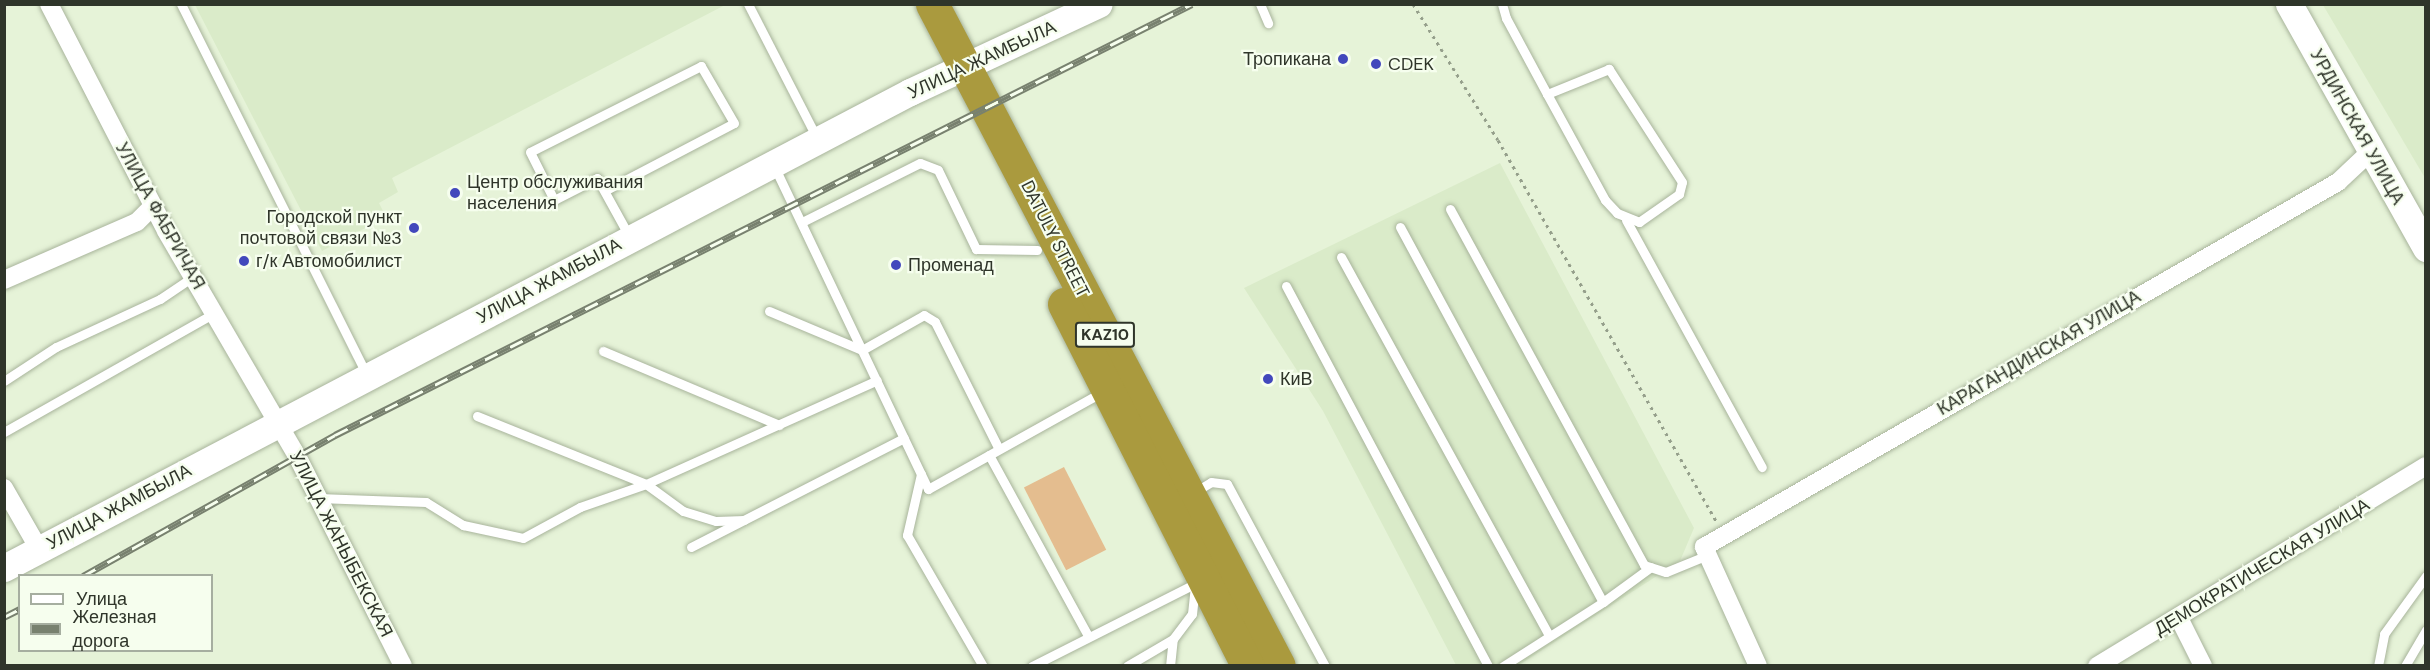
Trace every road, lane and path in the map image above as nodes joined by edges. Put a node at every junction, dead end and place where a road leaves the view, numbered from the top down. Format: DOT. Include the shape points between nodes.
graph roads {
  1 [pos="49,4"];
  2 [pos="181,4"];
  3 [pos="748,4"];
  4 [pos="907,4"];
  5 [pos="932,4"];
  6 [pos="1099,4"];
  7 [pos="1260,4"];
  8 [pos="1413,4"];
  9 [pos="1502,4"];
  10 [pos="2289,4"];
  11 [pos="1268,23"];
  12 [pos="957,73"];
  13 [pos="1547,94"];
  14 [pos="819,140"];
  15 [pos="2370,152"];
  16 [pos="773,164"];
  17 [pos="606,190"];
  18 [pos="153,206"];
  19 [pos="1450,209"];
  20 [pos="1626,220"];
  21 [pos="802,222"];
  22 [pos="1400,228"];
  23 [pos="630,239"];
  24 [pos="2426,248"];
  25 [pos="1037,250"];
  26 [pos="1341,257"];
  27 [pos="193,277"];
  28 [pos="4,280"];
  29 [pos="1286,286"];
  30 [pos="769,311"];
  31 [pos="213,313"];
  32 [pos="862,350"];
  33 [pos="603,351"];
  34 [pos="368,377"];
  35 [pos="877,380"];
  36 [pos="4,381"];
  37 [pos="1106,389"];
  38 [pos="477,416"];
  39 [pos="277,424"];
  40 [pos="779,425"];
  41 [pos="4,432"];
  42 [pos="904,438"];
  43 [pos="999,449"];
  44 [pos="989,455"];
  45 [pos="2426,466"];
  46 [pos="1762,467"];
  47 [pos="921,474"];
  48 [pos="646,484"];
  49 [pos="4,488"];
  50 [pos="1189,495"];
  51 [pos="316,498"];
  52 [pos="744,520"];
  53 [pos="1723,534"];
  54 [pos="691,547"];
  55 [pos="39,549"];
  56 [pos="1704,552"];
  57 [pos="4,567"];
  58 [pos="1651,567"];
  59 [pos="2426,576"];
  60 [pos="1200,581"];
  61 [pos="1603,602"];
  62 [pos="2179,618"];
  63 [pos="2426,630"];
  64 [pos="1088,636"];
  65 [pos="1550,636"];
  66 [pos="1173,639"];
  67 [pos="403,666"];
  68 [pos="983,666"];
  69 [pos="1032,666"];
  70 [pos="1127,666"];
  71 [pos="1170,666"];
  72 [pos="1248,666"];
  73 [pos="1279,666"];
  74 [pos="1325,666"];
  75 [pos="1488,666"];
  76 [pos="1503,666"];
  77 [pos="1758,666"];
  78 [pos="2097,666"];
  79 [pos="2203,666"];
  80 [pos="2378,666"];
  81 [pos="2405,666"];
  1 -- 18 [label="street, УЛИЦА ФАБРИЧАЯ"];
  2 -- 34 [label="lane"];
  3 -- 14 [label="lane"];
  4 -- 12 [label="highway, DATULY STREET / KAZ10"];
  5 -- 12 [label="highway, DATULY STREET / KAZ10"];
  6 -- 12 [label="street, УЛИЦА ЖАМБЫЛА"];
  7 -- 11 [label="lane"];
  8 -- 53 [label="path" via="1498,140"];
  9 -- 13 [label="lane"];
  10 -- 15 [label="street, УРДИНСКАЯ УЛИЦА"];
  12 -- 14 [label="street, УЛИЦА ЖАМБЫЛА"];
  12 -- 25 [label="highway, DATULY STREET / KAZ10"];
  12 -- 50 [label="highway, DATULY STREET / KAZ10"];
  13 -- 20 [label="lane" via="1605,200"];
  13 -- 20 [label="lane" via="1604,68 1647,125 1681,187 1679,194 1639,222"];
  14 -- 16 [label="street, УЛИЦА ЖАМБЫЛА"];
  15 -- 24 [label="street, УРДИНСКАЯ УЛИЦА"];
  15 -- 53 [label="street, КАРАГАНДИНСКАЯ УЛИЦА" via="2338,182"];
  16 -- 21 [label="lane"];
  16 -- 23 [label="street, УЛИЦА ЖАМБЫЛА"];
  17 -- 17 [label="lane" via="734,123 701,66 530,152 554,200 597,178"];
  17 -- 23 [label="lane"];
  18 -- 27 [label="street, УЛИЦА ФАБРИЧАЯ"];
  18 -- 28 [label="street" via="137,222"];
  19 -- 58 [label="lane" via="1644,565"];
  20 -- 46 [label="lane"];
  21 -- 25 [label="lane" via="920,163 938,170 976,249"];
  21 -- 32 [label="lane"];
  22 -- 61 [label="lane"];
  23 -- 34 [label="street, УЛИЦА ЖАМБЫЛА"];
  25 -- 37 [label="highway, DATULY STREET / KAZ10"];
  26 -- 65 [label="lane"];
  27 -- 31 [label="street, УЛИЦА ФАБРИЧАЯ"];
  27 -- 36 [label="lane" via="159,299 56,347"];
  29 -- 75 [label="lane"];
  30 -- 32 [label="lane"];
  31 -- 39 [label="street, УЛИЦА ФАБРИЧАЯ"];
  31 -- 41 [label="lane"];
  32 -- 35 [label="lane"];
  32 -- 43 [label="lane" via="924,315 935,322"];
  33 -- 40 [label="lane"];
  34 -- 39 [label="street, УЛИЦА ЖАМБЫЛА"];
  35 -- 40 [label="lane"];
  35 -- 42 [label="lane"];
  37 -- 43 [label="lane"];
  37 -- 60 [label="highway, DATULY STREET / KAZ10"];
  38 -- 48 [label="lane"];
  39 -- 51 [label="street, УЛИЦА ЖАНЫБЕКСКАЯ"];
  39 -- 55 [label="street, УЛИЦА ЖАМБЫЛА"];
  40 -- 48 [label="lane"];
  42 -- 47 [label="lane"];
  42 -- 52 [label="lane"];
  43 -- 44 [label="lane"];
  44 -- 47 [label="lane" via="928,489"];
  44 -- 64 [label="lane"];
  45 -- 62 [label="street, ДЕМОКРАТИЧЕСКАЯ УЛИЦА"];
  47 -- 68 [label="lane" via="907,535"];
  48 -- 51 [label="lane" via="580,507 523,538 463,525 426,502"];
  48 -- 52 [label="lane" via="682,511 716,521"];
  49 -- 55 [label="street"];
  50 -- 73 [label="highway, DATULY STREET / KAZ10"];
  50 -- 74 [label="lane" via="1211,482 1227,484"];
  51 -- 67 [label="street, УЛИЦА ЖАНЫБЕКСКАЯ"];
  52 -- 54 [label="lane"];
  53 -- 56 [label="street, КАРАГАНДИНСКАЯ УЛИЦА"];
  55 -- 57 [label="street, УЛИЦА ЖАМБЫЛА"];
  56 -- 58 [label="lane" via="1666,573"];
  56 -- 77 [label="street"];
  58 -- 61 [label="lane"];
  59 -- 80 [label="lane" via="2384,634"];
  60 -- 64 [label="lane"];
  60 -- 66 [label="lane" via="1192,614"];
  60 -- 72 [label="highway, DATULY STREET / KAZ10"];
  61 -- 65 [label="lane"];
  62 -- 78 [label="street, ДЕМОКРАТИЧЕСКАЯ УЛИЦА"];
  62 -- 79 [label="street"];
  63 -- 81 [label="lane"];
  64 -- 69 [label="lane"];
  65 -- 76 [label="lane"];
  66 -- 70 [label="lane"];
  66 -- 71 [label="lane"];
}
